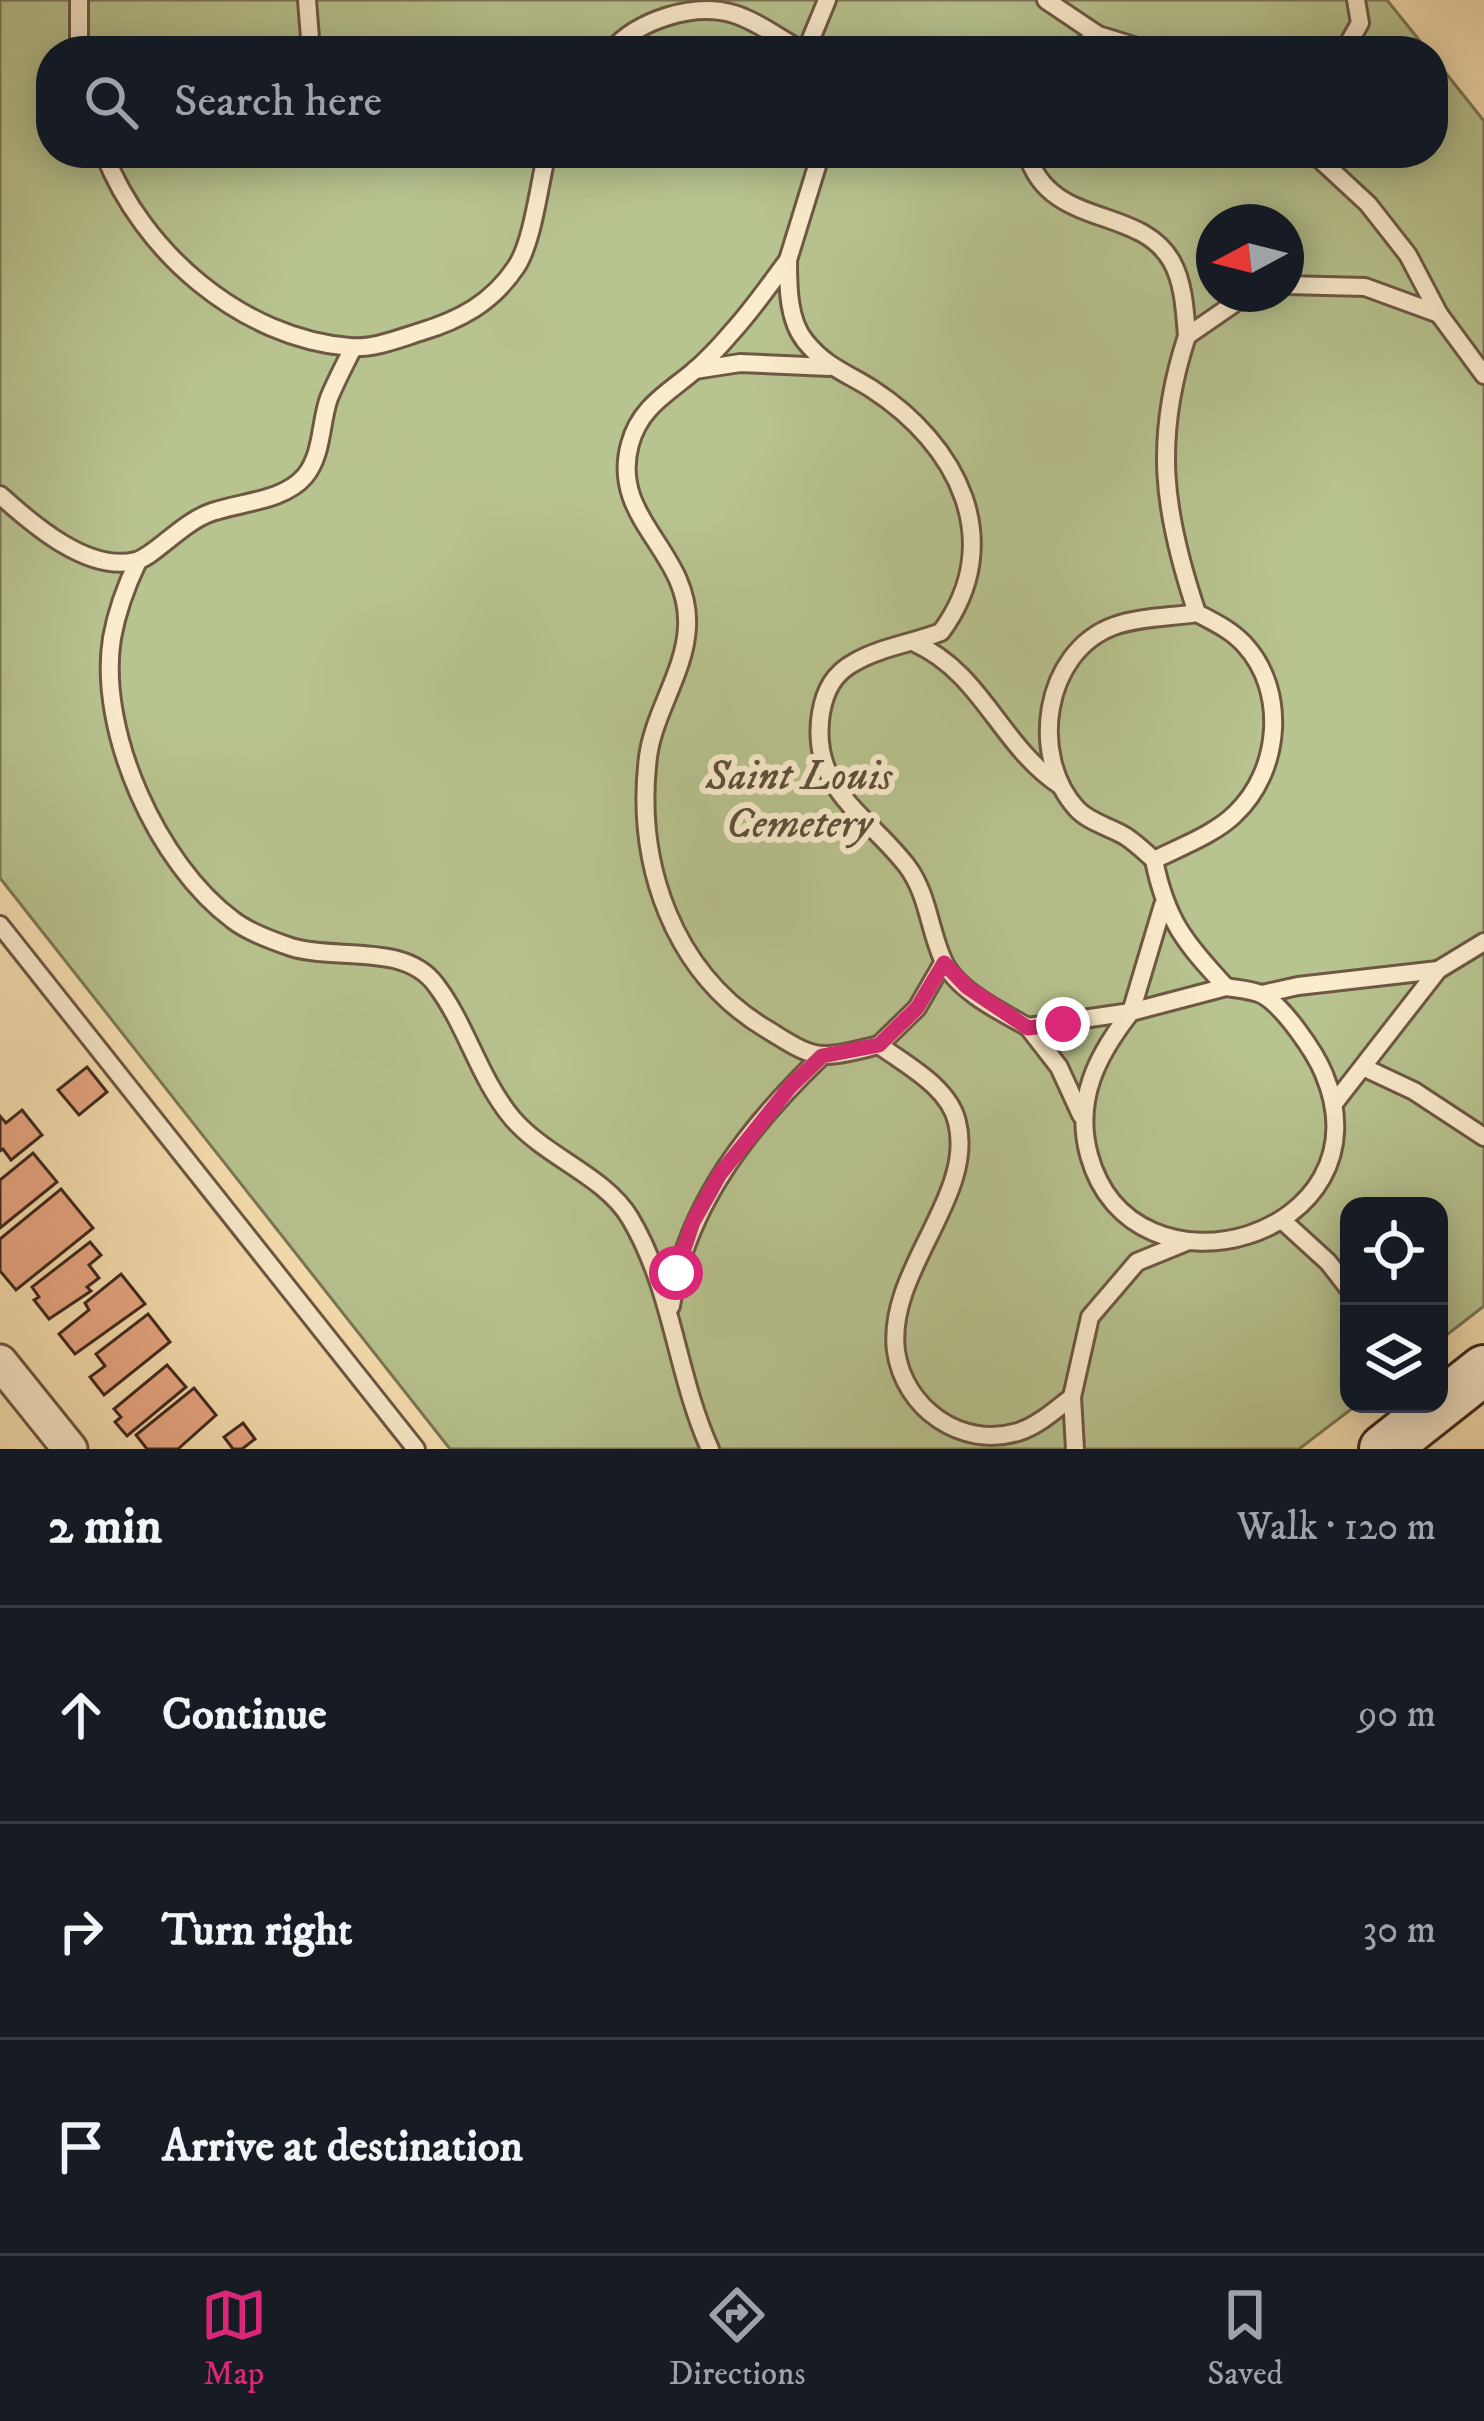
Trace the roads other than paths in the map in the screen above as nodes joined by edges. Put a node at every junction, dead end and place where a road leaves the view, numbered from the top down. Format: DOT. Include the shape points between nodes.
graph roads {
  1 [pos="79,0"];
  2 [pos="307,0"];
  3 [pos="827,0"];
  4 [pos="1046,0"];
  5 [pos="1356,0"];
  6 [pos="1098,35"];
  7 [pos="79,36"];
  8 [pos="310,36"];
  9 [pos="624,36"];
  10 [pos="775,36"];
  11 [pos="811,36"];
  12 [pos="1101,36"];
  13 [pos="1353,36"];
  14 [pos="112,168"];
  15 [pos="543,168"];
  16 [pos="816,168"];
  17 [pos="1033,168"];
  18 [pos="1329,168"];
  19 [pos="788,260"];
  20 [pos="1304,285"];
  21 [pos="1222,312"];
  22 [pos="1438,314"];
  23 [pos="1187,336"];
  24 [pos="353,348"];
  25 [pos="830,367"];
  26 [pos="695,370"];
  27 [pos="1484,376"];
  28 [pos="0,495"];
  29 [pos="138,561"];
  30 [pos="1197,614"];
  31 [pos="915,643"];
  32 [pos="1062,787"];
  33 [pos="1154,860"];
  34 [pos="1163,905"];
  35 [pos="0,925"];
  36 [pos="1484,942"];
  37 [pos="944,963"];
  38 [pos="1438,970"];
  39 [pos="1226,987"];
  40 [pos="1262,994"];
  41 [pos="1131,1012"];
  42 [pos="1028,1028"];
  43 [pos="879,1045"];
  44 [pos="822,1056"];
  45 [pos="1365,1068"];
  46 [pos="1336,1102"];
  47 [pos="1081,1116"];
  48 [pos="1484,1137"];
  49 [pos="1282,1221"];
  50 [pos="1186,1242"];
  51 [pos="1340,1277"];
  52 [pos="670,1312"];
  53 [pos="0,1362"];
  54 [pos="1484,1370"];
  55 [pos="1448,1395"];
  56 [pos="1072,1397"];
  57 [pos="1426,1413"];
  58 [pos="60,1446"];
  59 [pos="416,1449"];
  60 [pos="710,1449"];
  61 [pos="1075,1449"];
  62 [pos="1384,1449"];
  1 -- 7 [label="lane"];
  2 -- 8 [label="lane"];
  3 -- 11 [label="lane"];
  4 -- 6 [label="lane"];
  5 -- 13 [label="lane" via="1360,23"];
  6 -- 12 [label="lane"];
  9 -- 10 [label="lane" via="673,14 703,11 730,13"];
  14 -- 24 [label="lane" via="144,224 215,296 280,330"];
  15 -- 24 [label="lane" via="519,263 498,290 470,314"];
  16 -- 19 [label="lane"];
  17 -- 23 [label="lane" via="1061,202 1161,248 1184,299"];
  18 -- 22 [label="lane" via="1408,255"];
  19 -- 25 [label="lane" via="801,337"];
  19 -- 26 [label="lane"];
  20 -- 22 [label="lane" via="1366,287"];
  21 -- 23 [label="lane"];
  22 -- 27 [label="lane"];
  23 -- 30 [label="lane" via="1163,454 1170,525"];
  24 -- 29 [label="lane" via="304,477 284,492 190,519"];
  25 -- 26 [label="lane"];
  25 -- 31 [label="lane" via="916,424 958,483 974,523 974,557 956,612 941,632"];
  26 -- 44 [label="lane" via="642,416 626,473 631,501 678,571 688,627 649,751 644,809 654,876 674,931 726,1001"];
  28 -- 29 [label="lane" via="82,554"];
  29 -- 52 [label="lane" via="111,643 113,685 133,783 157,832 233,921 293,948 408,963 436,984 513,1119 628,1215"];
  30 -- 32 [label="lane" via="1114,626 1068,662 1049,712"];
  30 -- 33 [label="lane" via="1245,645 1261,671 1274,735 1261,779 1232,819"];
  31 -- 32 [label="lane" via="944,656 1026,758"];
  31 -- 37 [label="lane" via="871,654 831,680 818,736 825,770 844,801 908,867"];
  32 -- 33 [label="lane" via="1079,812"];
  33 -- 34 [label="lane"];
  34 -- 39 [label="lane"];
  34 -- 41 [label="lane"];
  35 -- 59 [label="lane"];
  36 -- 38 [label="lane"];
  37 -- 42 [label="lane"];
  37 -- 43 [label="lane" via="917,1008"];
  38 -- 40 [label="lane"];
  38 -- 45 [label="lane"];
  39 -- 40 [label="lane"];
  39 -- 41 [label="lane"];
  40 -- 46 [label="lane" via="1298,1031"];
  41 -- 42 [label="lane"];
  41 -- 47 [label="lane" via="1097,1064"];
  42 -- 47 [label="lane" via="1059,1067"];
  43 -- 44 [label="lane"];
  43 -- 56 [label="lane" via="946,1098 957,1120 955,1175 908,1276 901,1310 896,1348 906,1388 930,1416 967,1434 1013,1433"];
  44 -- 52 [label="lane" via="720,1174 693,1222"];
  45 -- 46 [label="lane"];
  45 -- 48 [label="lane"];
  46 -- 49 [label="lane" via="1322,1179"];
  47 -- 50 [label="lane" via="1093,1168 1120,1213"];
  49 -- 50 [label="lane" via="1250,1237"];
  49 -- 51 [label="lane"];
  50 -- 56 [label="lane" via="1137,1262 1090,1318"];
  52 -- 60 [label="lane"];
  53 -- 58 [label="street"];
  54 -- 55 [label="street"];
  56 -- 61 [label="lane"];
  57 -- 62 [label="street"];
}
